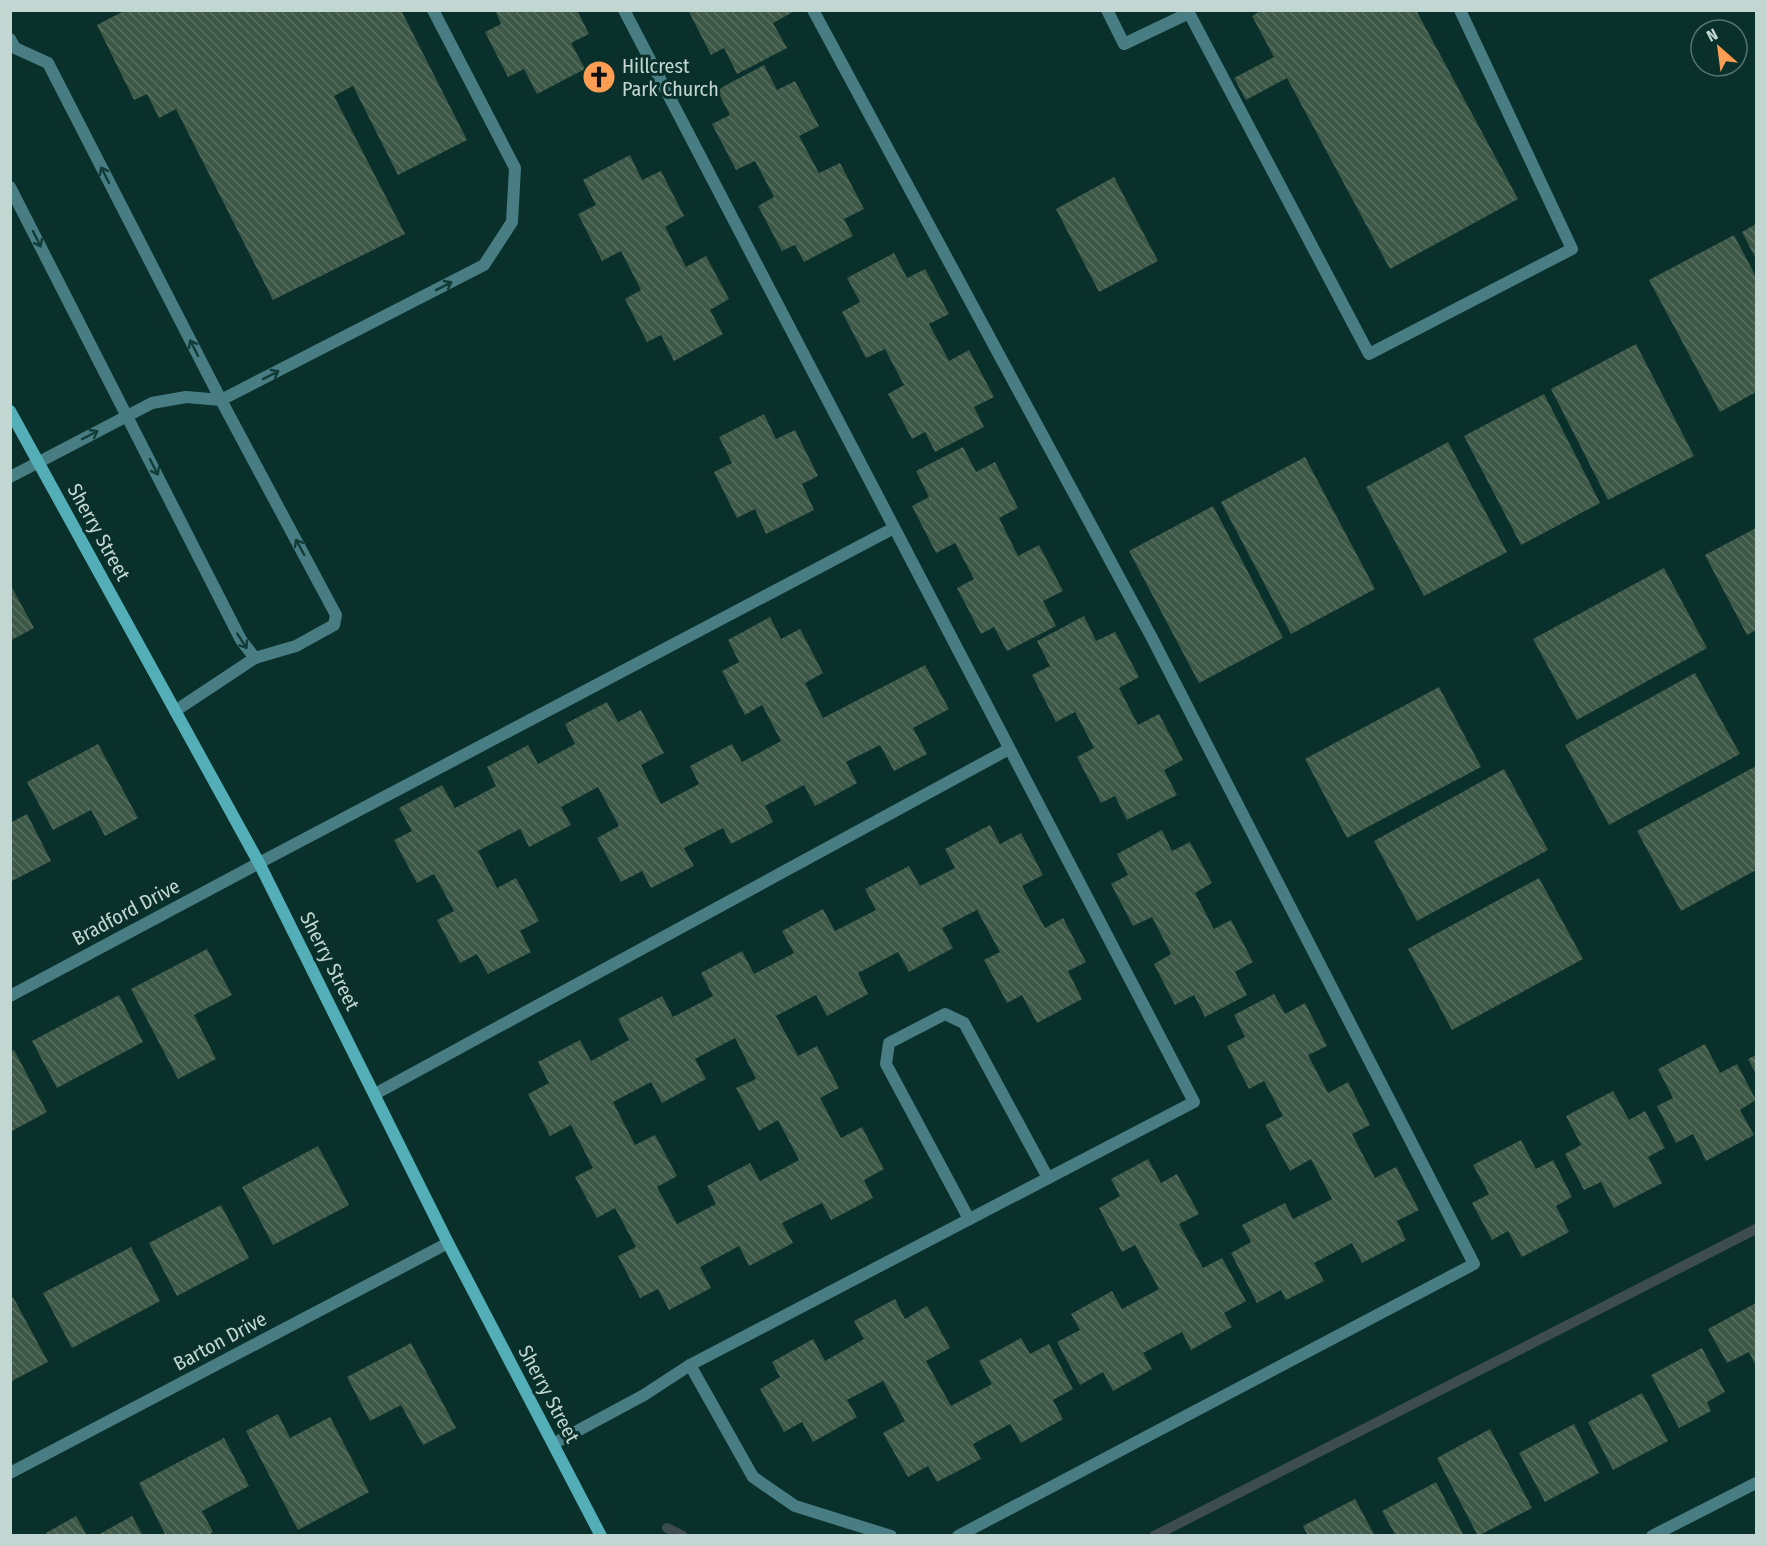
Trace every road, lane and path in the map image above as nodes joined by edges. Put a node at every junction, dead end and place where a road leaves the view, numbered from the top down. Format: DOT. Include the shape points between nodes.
graph roads {
  1 [pos="433,10"];
  2 [pos="624,10"];
  3 [pos="813,10"];
  4 [pos="1107,10"];
  5 [pos="1460,10"];
  6 [pos="12,47"];
  7 [pos="10,187"];
  8 [pos="221,400"];
  9 [pos="10,411"];
  10 [pos="127,415"];
  11 [pos="39,462"];
  12 [pos="10,477"];
  13 [pos="894,528"];
  14 [pos="255,658"];
  15 [pos="176,711"];
  16 [pos="1009,749"];
  17 [pos="259,863"];
  18 [pos="10,996"];
  19 [pos="375,1094"];
  20 [pos="1048,1178"];
  21 [pos="969,1220"];
  22 [pos="448,1243"];
  23 [pos="690,1365"];
  24 [pos="553,1444"];
  25 [pos="10,1473"];
  26 [pos="1756,1483"];
  27 [pos="601,1536"];
  28 [pos="891,1536"];
  29 [pos="958,1536"];
  30 [pos="1652,1536"];
  8 -- 1 [label="street, one-way" via="484,265 512,222 515,168"];
  2 -- 13 [label="street"];
  3 -- 29 [label="street" via="1152,638 1474,1264"];
  4 -- 5 [label="street" via="1124,44 1189,13 1369,354 1572,249"];
  8 -- 6 [label="street, one-way" via="48,63"];
  7 -- 10 [label="street, one-way"];
  8 -- 10 [label="street" via="186,397 152,403"];
  14 -- 8 [label="street, one-way" via="296,646 334,625 336,615"];
  9 -- 11 [label="street, Sherry Street"];
  11 -- 10 [label="street, one-way"];
  10 -- 14 [label="street, one-way" via="241,640"];
  11 -- 12 [label="street"];
  11 -- 15 [label="street, Sherry Street"];
  13 -- 16 [label="street"];
  13 -- 17 [label="street, Bradford Drive"];
  14 -- 15 [label="street"];
  15 -- 17 [label="street, Sherry Street"];
  16 -- 19 [label="street"];
  16 -- 20 [label="street" via="1194,1102"];
  17 -- 18 [label="street, Bradford Drive"];
  17 -- 19 [label="street, Sherry Street"];
  19 -- 22 [label="street, Sherry Street"];
  20 -- 21 [label="street"];
  20 -- 21 [label="street" via="964,1023 945,1014 889,1043 886,1064"];
  21 -- 23 [label="street"];
  22 -- 24 [label="street, Sherry Street"];
  22 -- 25 [label="street, Barton Drive"];
  23 -- 24 [label="street" via="644,1395"];
  23 -- 28 [label="street" via="753,1477 795,1506"];
  24 -- 27 [label="street, Sherry Street"];
  26 -- 30 [label="street"];
}
